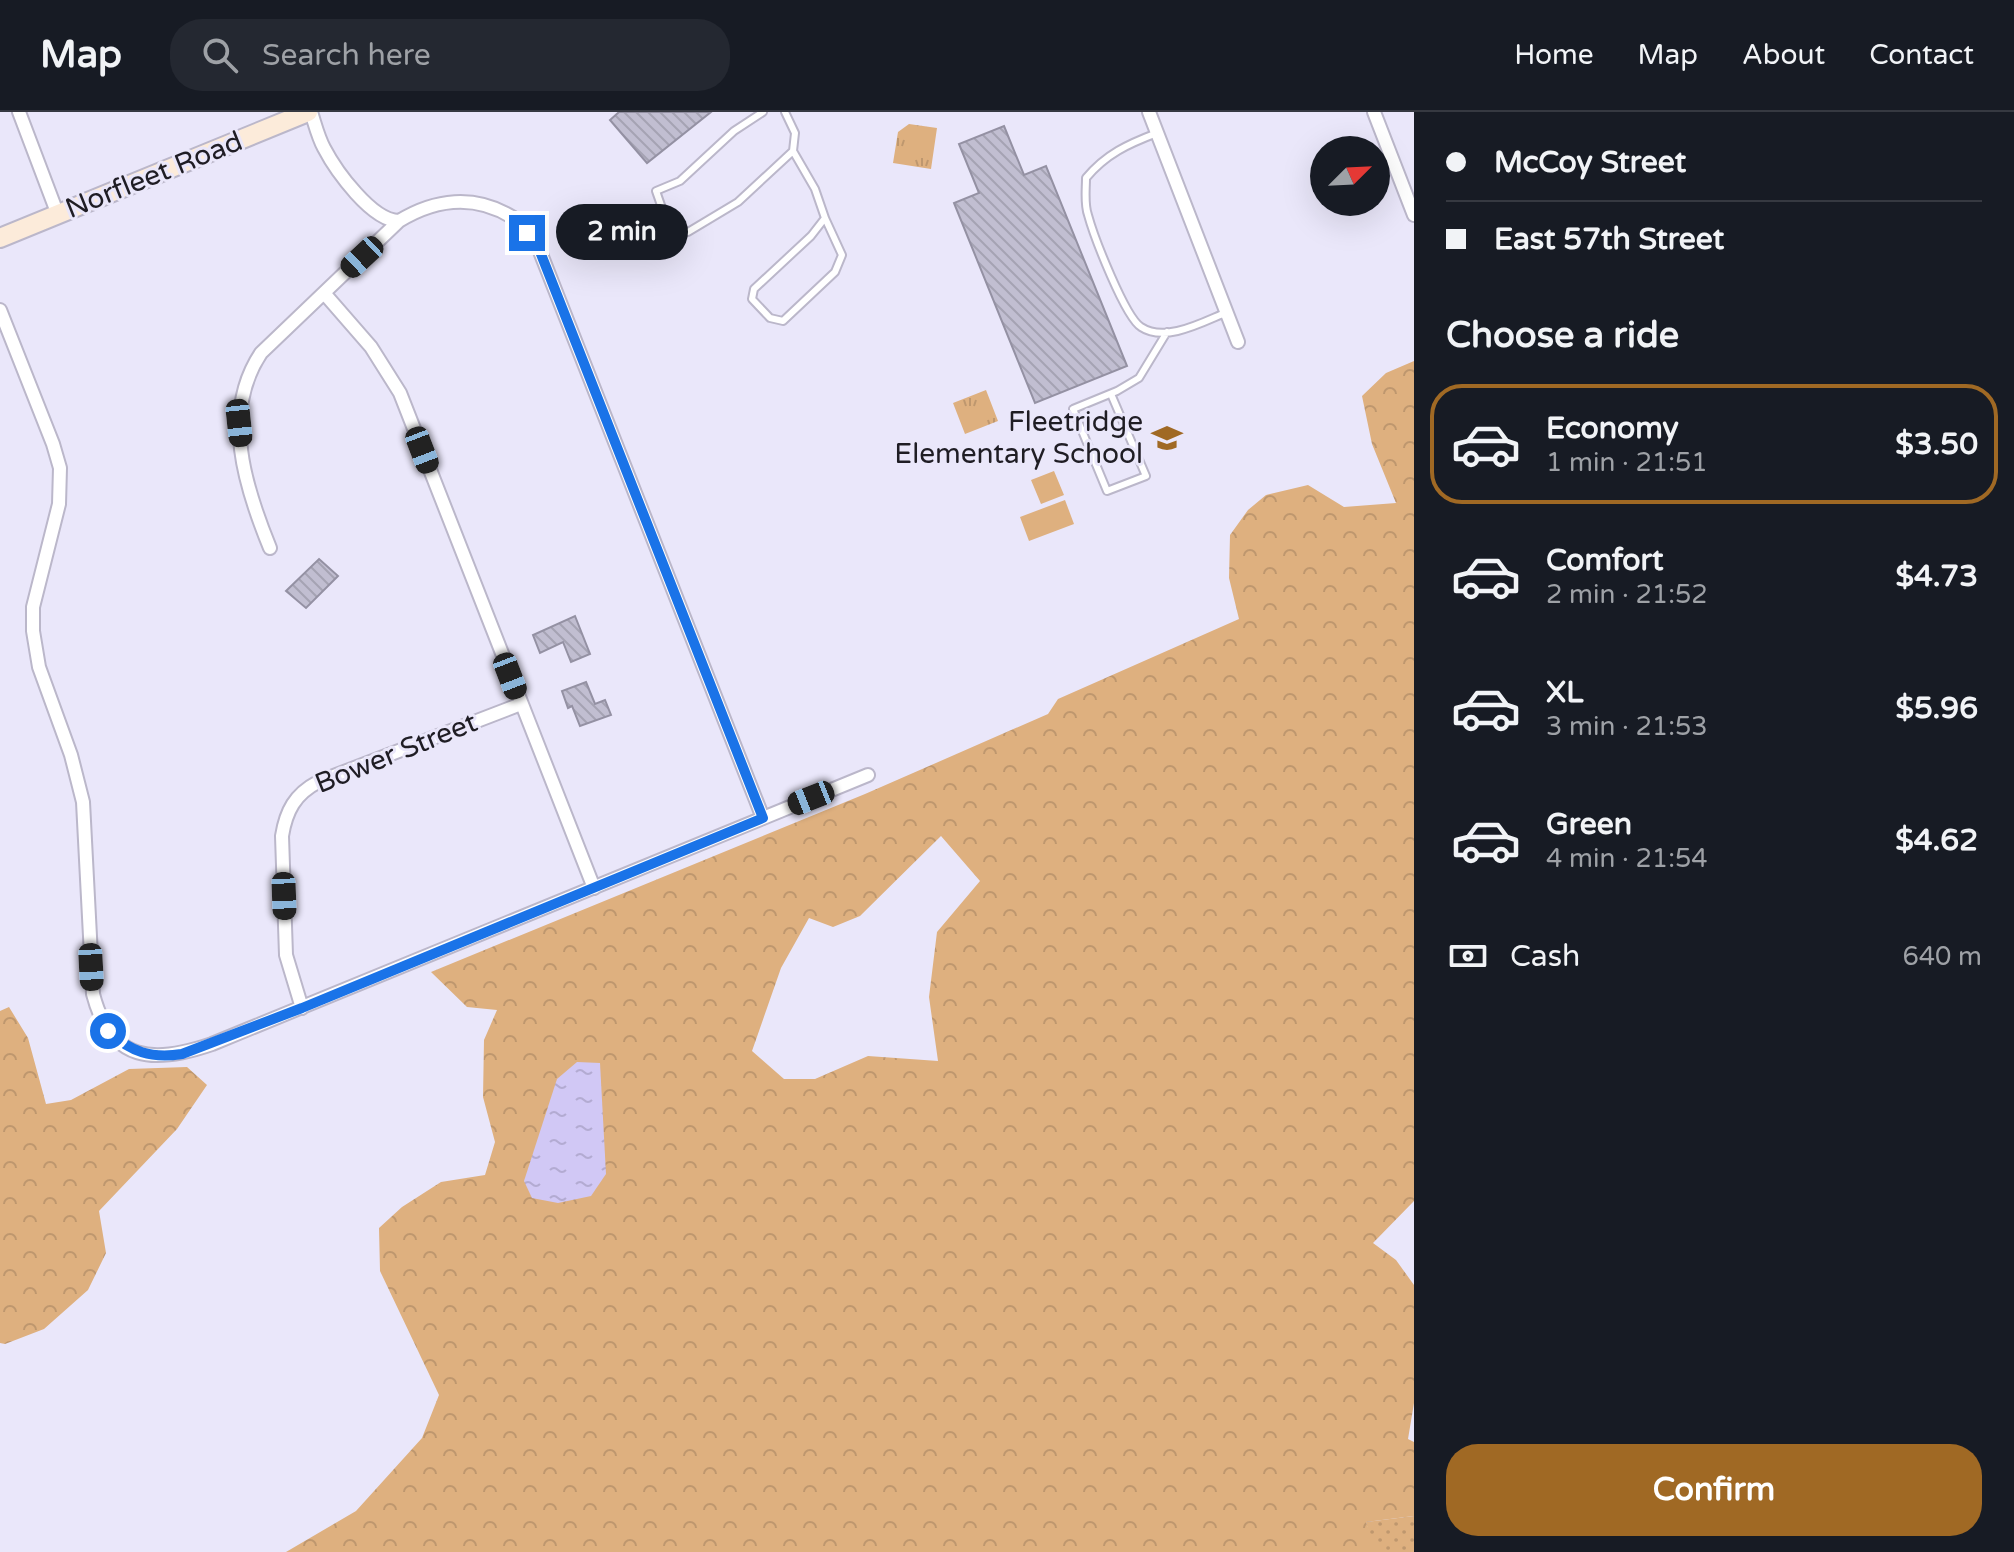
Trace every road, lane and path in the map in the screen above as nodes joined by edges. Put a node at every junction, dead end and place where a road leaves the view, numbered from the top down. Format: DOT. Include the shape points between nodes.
graph roads {
  1 [pos="19,112"];
  2 [pos="309,112"];
  3 [pos="763,112"];
  4 [pos="785,112"];
  5 [pos="1149,112"];
  6 [pos="1374,112"];
  7 [pos="1157,133"];
  8 [pos="793,151"];
  9 [pos="58,215"];
  10 [pos="1414,215"];
  11 [pos="825,218"];
  12 [pos="399,221"];
  13 [pos="0,238"];
  14 [pos="324,293"];
  15 [pos="0,310"];
  16 [pos="1226,312"];
  17 [pos="1167,332"];
  18 [pos="1238,342"];
  19 [pos="1111,394"];
  20 [pos="270,548"];
  21 [pos="521,704"];
  22 [pos="868,775"];
  23 [pos="763,818"];
  24 [pos="594,888"];
  25 [pos="302,1008"];
  1 -- 9 [label="street"];
  2 -- 9 [label="street, Norfleet Road"];
  2 -- 12 [label="street" via="347,184 379,214"];
  3 -- 8 [label="lane" via="680,181 656,191 670,231 688,232 738,202"];
  4 -- 8 [label="lane" via="795,133"];
  5 -- 7 [label="street"];
  6 -- 10 [label="street"];
  7 -- 16 [label="street"];
  7 -- 17 [label="lane" via="1100,161 1086,178 1087,212 1127,312 1142,328"];
  8 -- 11 [label="lane"];
  9 -- 13 [label="street, Norfleet Road"];
  11 -- 11 [label="lane" via="754,289 752,299 770,318 783,321 835,272 842,255"];
  12 -- 14 [label="street"];
  12 -- 23 [label="street" via="436,203 482,204 514,218 537,244"];
  14 -- 20 [label="street" via="261,353 241,395 244,469"];
  14 -- 21 [label="street" via="371,347 400,393"];
  15 -- 25 [label="street" via="60,468 59,504 33,607 33,631 39,667 83,802 93,994 99,1017 127,1047 164,1057"];
  16 -- 17 [label="lane"];
  16 -- 18 [label="street"];
  17 -- 19 [label="lane" via="1139,378"];
  19 -- 19 [label="lane" via="1073,409 1107,491 1146,476"];
  21 -- 24 [label="street"];
  21 -- 25 [label="street, Bower Street" via="318,782 294,801 282,836 286,955"];
  22 -- 23 [label="street"];
  23 -- 24 [label="street"];
  24 -- 25 [label="street"];
}
